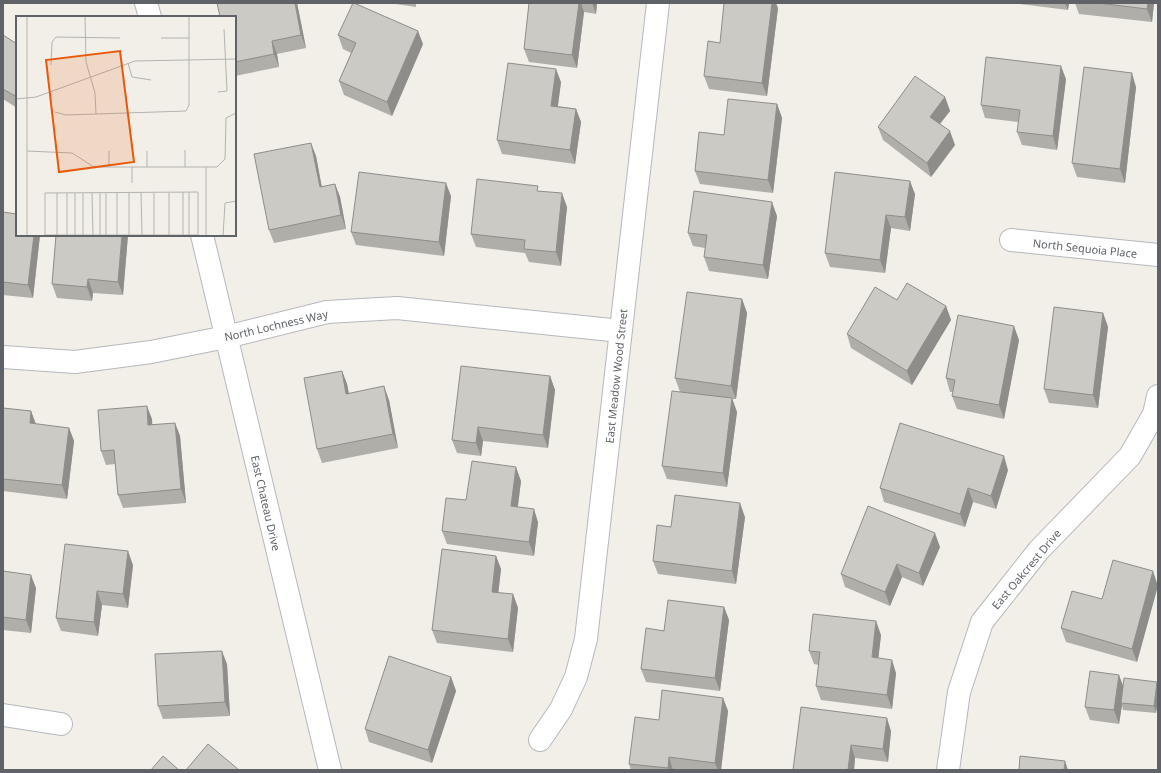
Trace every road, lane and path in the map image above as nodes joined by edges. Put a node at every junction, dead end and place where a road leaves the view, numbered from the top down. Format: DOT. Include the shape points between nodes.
graph roads {
  1 [pos="146,3"];
  2 [pos="658,3"];
  3 [pos="150,16"];
  4 [pos="202,236"];
  5 [pos="1011,240"];
  6 [pos="1158,255"];
  7 [pos="621,331"];
  8 [pos="226,336"];
  9 [pos="3,357"];
  10 [pos="1158,396"];
  11 [pos="3,715"];
  12 [pos="61,724"];
  13 [pos="540,740"];
  14 [pos="330,770"];
  15 [pos="948,770"];
  1 -- 3 [label="street"];
  2 -- 7 [label="street, East Meadow Wood Street"];
  4 -- 8 [label="street, East Chateau Drive"];
  5 -- 6 [label="street, North Sequoia Place"];
  7 -- 8 [label="street, North Lochness Way" via="397,308 327,312"];
  7 -- 13 [label="street, East Meadow Wood Street" via="586,639 576,677 561,709"];
  8 -- 9 [label="street, North Lochness Way" via="151,352 75,362"];
  8 -- 14 [label="street, East Chateau Drive"];
  10 -- 15 [label="street, East Oakcrest Drive" via="1154,414 1130,456 1039,550 982,622 959,692"];
  11 -- 12 [label="street"];
}
